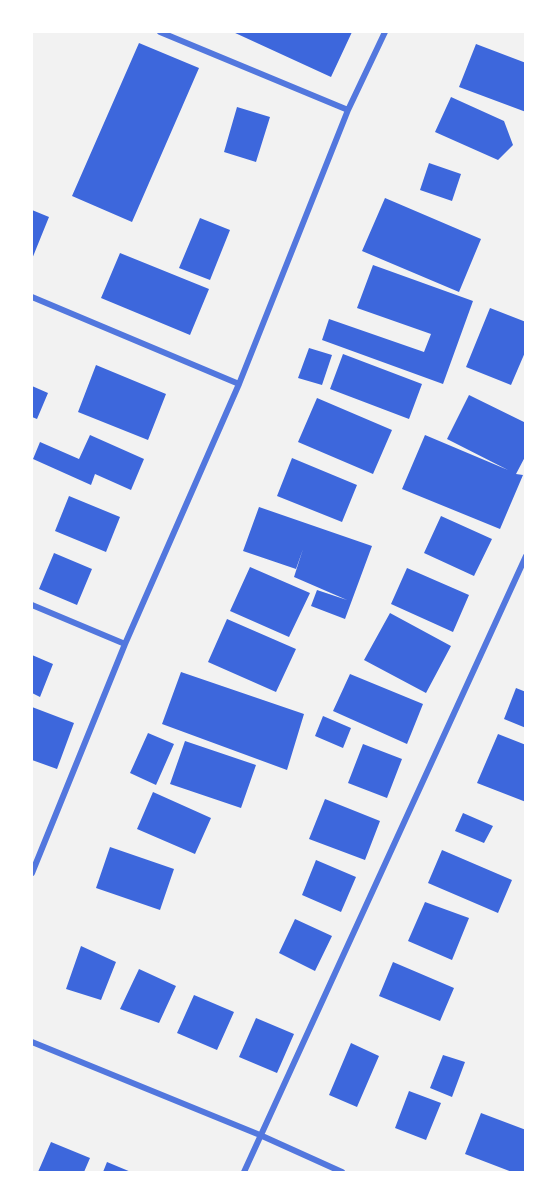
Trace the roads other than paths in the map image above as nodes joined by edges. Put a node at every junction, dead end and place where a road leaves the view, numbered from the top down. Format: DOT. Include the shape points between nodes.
graph roads {
  1 [pos="160,32"];
  2 [pos="385,32"];
  3 [pos="348,110"];
  4 [pos="32,297"];
  5 [pos="238,384"];
  6 [pos="525,556"];
  7 [pos="32,605"];
  8 [pos="125,644"];
  9 [pos="32,873"];
  10 [pos="32,1042"];
  11 [pos="260,1135"];
  12 [pos="244,1173"];
  13 [pos="342,1173"];
  1 -- 3 [label="street"];
  2 -- 3 [label="street"];
  3 -- 5 [label="street"];
  4 -- 5 [label="street"];
  5 -- 8 [label="street"];
  6 -- 11 [label="street"];
  7 -- 8 [label="street"];
  8 -- 9 [label="street"];
  10 -- 11 [label="street"];
  11 -- 12 [label="street"];
  11 -- 13 [label="street"];
}
